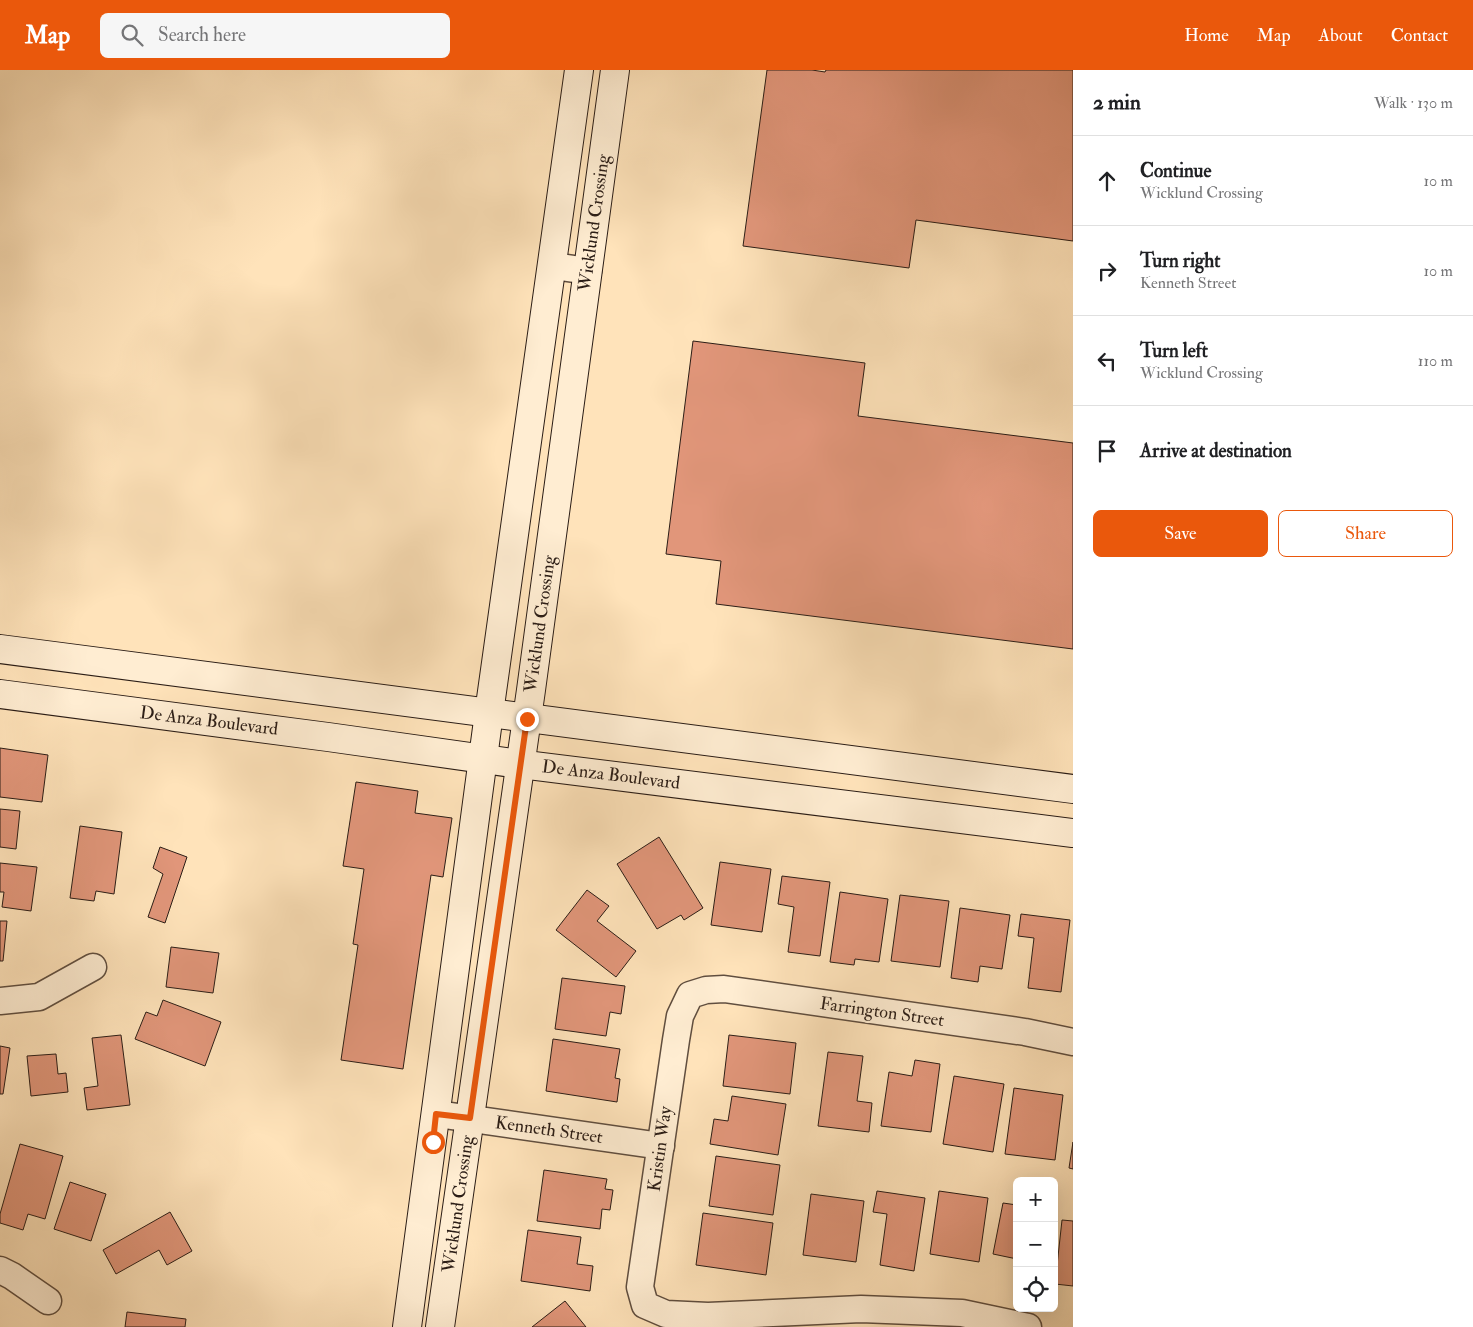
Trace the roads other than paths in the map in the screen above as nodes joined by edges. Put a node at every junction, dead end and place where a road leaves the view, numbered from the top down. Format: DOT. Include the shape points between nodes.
graph roads {
  1 [pos="579,70"];
  2 [pos="615,70"];
  3 [pos="552,266"];
  4 [pos="588,271"];
  5 [pos="0,650"];
  6 [pos="0,694"];
  7 [pos="489,713"];
  8 [pos="527,719"];
  9 [pos="484,759"];
  10 [pos="519,764"];
  11 [pos="1073,789"];
  12 [pos="1073,833"];
  13 [pos="93,967"];
  14 [pos="690,995"];
  15 [pos="0,1001"];
  16 [pos="1073,1042"];
  17 [pos="436,1114"];
  18 [pos="470,1118"];
  19 [pos="662,1146"];
  20 [pos="0,1270"];
  21 [pos="48,1301"];
  22 [pos="793,1320"];
  23 [pos="407,1327"];
  24 [pos="440,1327"];
  25 [pos="1028,1327"];
  1 -- 3 [label="street, Wicklund Crossing"];
  2 -- 4 [label="street, Wicklund Crossing"];
  3 -- 4 [label="street"];
  3 -- 7 [label="street, Wicklund Crossing"];
  4 -- 8 [label="street, Wicklund Crossing"];
  5 -- 7 [label="street"];
  6 -- 9 [label="street, De Anza Boulevard"];
  7 -- 8 [label="street"];
  7 -- 9 [label="street, Wicklund Crossing"];
  8 -- 10 [label="street, Wicklund Crossing"];
  8 -- 11 [label="street"];
  9 -- 10 [label="street, De Anza Boulevard"];
  9 -- 17 [label="street, Wicklund Crossing"];
  10 -- 12 [label="street, De Anza Boulevard"];
  10 -- 18 [label="street, Wicklund Crossing"];
  13 -- 15 [label="street" via="39,997"];
  14 -- 16 [label="street, Farrington Street" via="724,989 1025,1032"];
  14 -- 19 [label="street, Kristin Way" via="680,1016"];
  17 -- 18 [label="street, Kenneth Street"];
  17 -- 23 [label="street, Wicklund Crossing"];
  18 -- 19 [label="street, Kenneth Street"];
  18 -- 24 [label="street, Wicklund Crossing"];
  19 -- 22 [label="street, Kristin Way" via="640,1287 645,1305 666,1314"];
  20 -- 21 [label="street"];
  22 -- 25 [label="street" via="861,1308 962,1313"];
}
